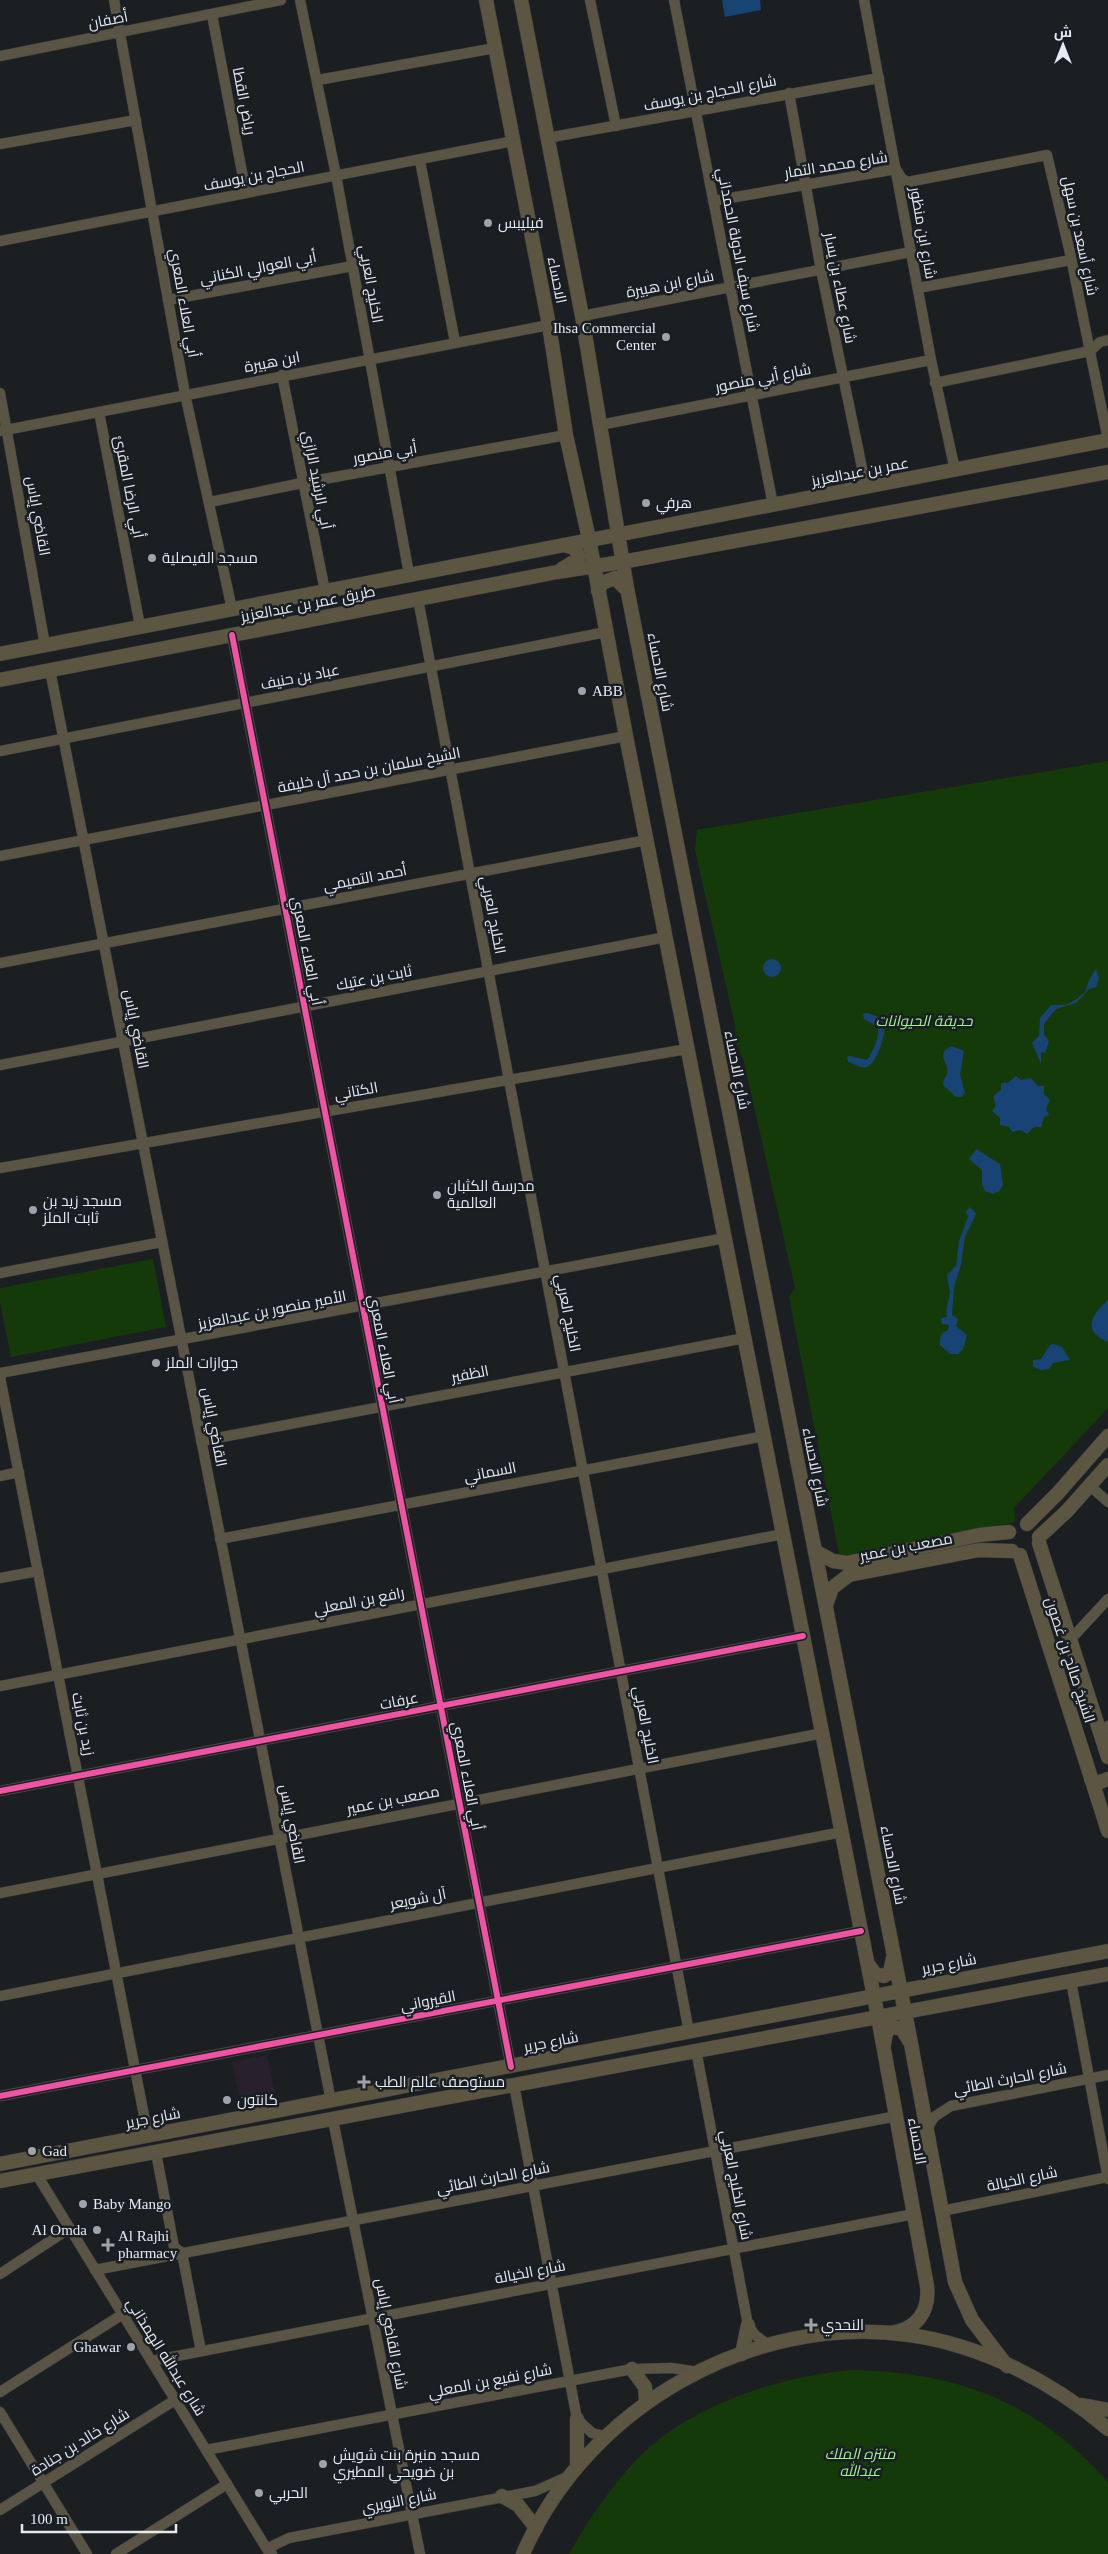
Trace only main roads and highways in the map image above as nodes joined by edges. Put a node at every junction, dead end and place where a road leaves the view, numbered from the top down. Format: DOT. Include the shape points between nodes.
graph roads {
  1 [pos="486,0"];
  2 [pos="521,0"];
  3 [pos="1108,440"];
  4 [pos="1108,472"];
  5 [pos="614,514"];
  6 [pos="583,517"];
  7 [pos="647,529"];
  8 [pos="617,534"];
  9 [pos="589,539"];
  10 [pos="561,545"];
  11 [pos="645,558"];
  12 [pos="622,562"];
  13 [pos="593,566"];
  14 [pos="557,572"];
  15 [pos="627,590"];
  16 [pos="598,591"];
  17 [pos="0,654"];
  18 [pos="0,680"];
  19 [pos="1108,1436"];
  20 [pos="1108,1465"];
  21 [pos="1026,1524"];
  22 [pos="1009,1532"];
  23 [pos="1039,1540"];
  24 [pos="815,1551"];
  25 [pos="1016,1553"];
  26 [pos="848,1569"];
  27 [pos="826,1608"];
  28 [pos="1104,1730"];
  29 [pos="1108,1757"];
  30 [pos="1091,1779"];
  31 [pos="1108,1779"];
  32 [pos="1108,1786"];
  33 [pos="1098,1798"];
  34 [pos="1108,1831"];
  35 [pos="1108,1950"];
  36 [pos="893,1958"];
  37 [pos="868,1963"];
  38 [pos="1108,1974"];
  39 [pos="925,1986"];
  40 [pos="900,1990"];
  41 [pos="874,1996"];
  42 [pos="849,2001"];
  43 [pos="929,2008"];
  44 [pos="905,2012"];
  45 [pos="878,2017"];
  46 [pos="852,2022"];
  47 [pos="911,2045"];
  48 [pos="884,2049"];
  49 [pos="0,2164"];
  50 [pos="0,2182"];
  51 [pos="748,2325"];
  52 [pos="890,2333"];
  53 [pos="742,2354"];
  54 [pos="1007,2366"];
  55 [pos="632,2369"];
  56 [pos="646,2402"];
  57 [pos="1076,2404"];
  58 [pos="1108,2410"];
  59 [pos="577,2419"];
  60 [pos="1108,2429"];
  61 [pos="574,2471"];
  62 [pos="502,2496"];
  63 [pos="536,2528"];
  64 [pos="522,2554"];
  1 -- 6 [label="main road, الاحساء"];
  2 -- 5 [label="main road, الاحساء" via="582,316"];
  3 -- 7 [label="main road, عمر بن عبدالعزيز"];
  4 -- 11 [label="main road"];
  5 -- 6 [label="main road" via="611,524 603,530 594,529"];
  5 -- 8 [label="main road, الاحساء"];
  6 -- 9 [label="main road, الاحساء"];
  7 -- 8 [label="main road, عمر بن عبدالعزيز"];
  7 -- 11 [label="main road" via="634,535 628,543 630,554"];
  8 -- 9 [label="main road, طريق عمر بن عبدالعزيز"];
  8 -- 12 [label="main road, الاحساء"];
  9 -- 10 [label="main road, طريق عمر بن عبدالعزيز"];
  9 -- 13 [label="main road, الاحساء"];
  10 -- 14 [label="main road" via="576,548 579,557"];
  10 -- 17 [label="main road, طريق عمر بن عبدالعزيز"];
  11 -- 12 [label="main road"];
  12 -- 13 [label="main road, طريق عمر بن عبدالعزيز"];
  12 -- 15 [label="main road, شارع الاحساء"];
  13 -- 14 [label="main road, طريق عمر بن عبدالعزيز"];
  13 -- 16 [label="main road"];
  14 -- 18 [label="main road, طريق عمر بن عبدالعزيز"];
  15 -- 16 [label="main road" via="615,578 602,583"];
  15 -- 24 [label="main road, شارع الاحساء"];
  16 -- 37 [label="main road"];
  19 -- 21 [label="main road, مصعب بن عمير"];
  20 -- 23 [label="main road"];
  21 -- 22 [label="main road, مصعب بن عمير" via="1017,1525"];
  21 -- 23 [label="main road" via="1035,1529"];
  22 -- 25 [label="main road" via="1007,1540"];
  22 -- 26 [label="main road, مصعب بن عمير" via="980,1535"];
  23 -- 25 [label="main road" via="1030,1554"];
  23 -- 28 [label="main road, الشيخ صالح بن غصون"];
  24 -- 26 [label="main road, مصعب بن عمير"];
  24 -- 27 [label="main road, شارع الاحساء"];
  25 -- 26 [label="main road, مصعب بن عمير" via="979,1550"];
  25 -- 30 [label="main road, الشيخ صالح بن غصون"];
  26 -- 27 [label="main road, مصعب بن عمير" via="832,1588"];
  27 -- 36 [label="main road, شارع الاحساء"];
  28 -- 29 [label="main road, الشيخ صالح بن غصون"];
  30 -- 31 [label="main road" via="1097,1783"];
  30 -- 33 [label="main road, الشيخ صالح بن غصون"];
  32 -- 33 [label="main road" via="1100,1789"];
  33 -- 34 [label="main road, الشيخ صالح بن غصون"];
  35 -- 39 [label="main road, شارع جرير"];
  36 -- 37 [label="main road" via="890,1972 884,1976 875,1974"];
  36 -- 40 [label="main road, شارع الاحساء"];
  37 -- 41 [label="main road"];
  38 -- 43 [label="main road"];
  39 -- 40 [label="main road, شارع جرير"];
  39 -- 43 [label="main road" via="913,1992 911,2002 916,2008"];
  40 -- 41 [label="main road, شارع جرير"];
  40 -- 44 [label="main road, شارع الاحساء"];
  41 -- 42 [label="main road, شارع جرير"];
  41 -- 45 [label="main road"];
  42 -- 46 [label="main road" via="862,2002 866,2008 863,2017"];
  42 -- 49 [label="main road, شارع جرير"];
  43 -- 44 [label="main road"];
  44 -- 45 [label="main road"];
  44 -- 47 [label="main road, شارع الاحساء"];
  45 -- 46 [label="main road"];
  45 -- 48 [label="main road, الاحساء"];
  46 -- 50 [label="main road"];
  47 -- 48 [label="main road" via="902,2029 892,2027 886,2032"];
  47 -- 54 [label="main road, شارع الاحساء" via="960,2295 980,2332"];
  48 -- 52 [label="main road, الاحساء" via="928,2296 923,2315 909,2328"];
  51 -- 53 [label="main road"];
  52 -- 53 [label="main road" via="830,2334"];
  52 -- 54 [label="main road" via="950,2344"];
  53 -- 56 [label="main road" via="698,2372"];
  54 -- 57 [label="main road"];
  55 -- 56 [label="main road" via="645,2387"];
  56 -- 61 [label="main road" via="605,2436"];
  57 -- 58 [label="main road"];
  57 -- 60 [label="main road"];
  59 -- 61 [label="main road"];
  61 -- 63 [label="main road"];
  62 -- 63 [label="main road" via="525,2511"];
  63 -- 64 [label="main road"];
}
